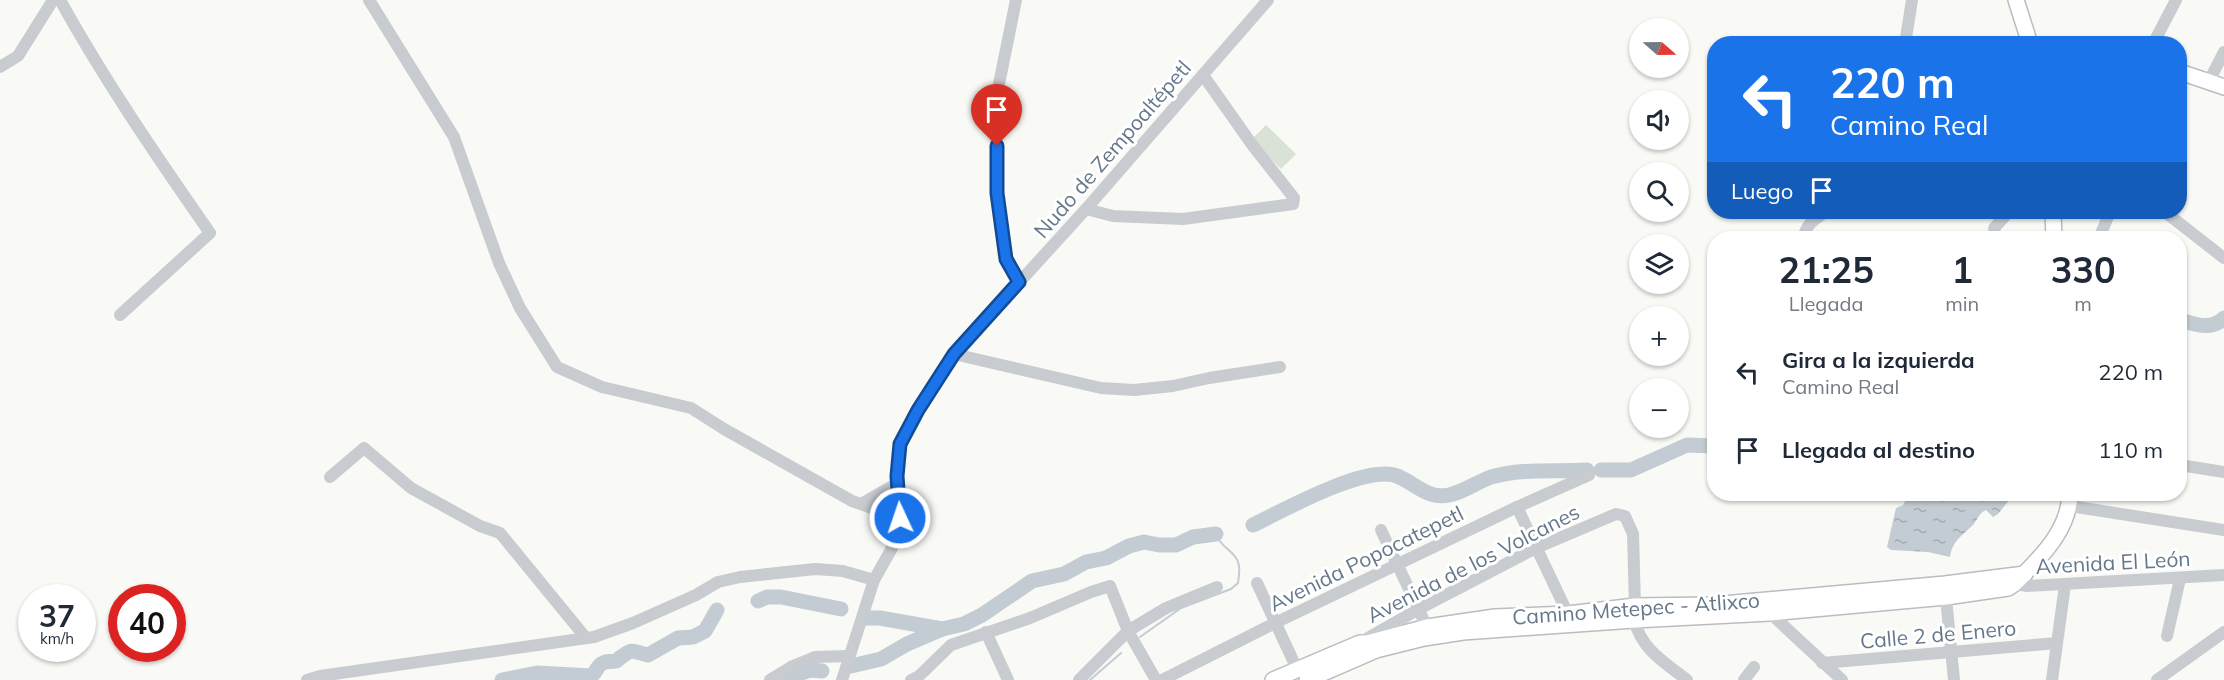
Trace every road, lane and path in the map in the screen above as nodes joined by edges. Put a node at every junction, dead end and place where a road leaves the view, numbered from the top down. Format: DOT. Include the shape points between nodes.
graph roads {
  1 [pos="53,0"];
  2 [pos="60,0"];
  3 [pos="369,0"];
  4 [pos="1016,0"];
  5 [pos="1268,0"];
  6 [pos="1912,0"];
  7 [pos="2016,0"];
  8 [pos="2176,0"];
  9 [pos="1906,36"];
  10 [pos="2027,36"];
  11 [pos="2157,36"];
  12 [pos="2224,52"];
  13 [pos="0,67"];
  14 [pos="2187,74"];
  15 [pos="1203,75"];
  16 [pos="2209,81"];
  17 [pos="2224,87"];
  18 [pos="1086,209"];
  19 [pos="2174,219"];
  20 [pos="2224,258"];
  21 [pos="1019,282"];
  22 [pos="120,315"];
  23 [pos="954,354"];
  24 [pos="1280,368"];
  25 [pos="2187,466"];
  26 [pos="2224,472"];
  27 [pos="1589,475"];
  28 [pos="330,477"];
  29 [pos="898,483"];
  30 [pos="2070,501"];
  31 [pos="2075,501"];
  32 [pos="861,504"];
  33 [pos="1517,507"];
  34 [pos="900,518"];
  35 [pos="1381,530"];
  36 [pos="2224,530"];
  37 [pos="1536,548"];
  38 [pos="1398,565"];
  39 [pos="2224,575"];
  40 [pos="2016,578"];
  41 [pos="2180,579"];
  42 [pos="874,580"];
  43 [pos="1257,583"];
  44 [pos="2066,585"];
  45 [pos="1217,587"];
  46 [pos="1945,591"];
  47 [pos="1846,600"];
  48 [pos="1635,609"];
  49 [pos="1417,610"];
  50 [pos="1770,613"];
  51 [pos="1568,614"];
  52 [pos="1275,623"];
  53 [pos="1427,627"];
  54 [pos="1128,631"];
  55 [pos="986,632"];
  56 [pos="2224,632"];
  57 [pos="2168,636"];
  58 [pos="586,639"];
  59 [pos="1360,643"];
  60 [pos="2056,643"];
  61 [pos="1952,652"];
  62 [pos="849,656"];
  63 [pos="1822,663"];
  64 [pos="1754,667"];
  65 [pos="1302,674"];
  66 [pos="917,678"];
  67 [pos="307,680"];
  68 [pos="770,680"];
  69 [pos="842,680"];
  70 [pos="1008,680"];
  71 [pos="1079,680"];
  72 [pos="1156,680"];
  73 [pos="1162,680"];
  74 [pos="1273,680"];
  75 [pos="1687,680"];
  76 [pos="1744,680"];
  77 [pos="1842,680"];
  78 [pos="1954,680"];
  79 [pos="2052,680"];
  80 [pos="2157,680"];
  1 -- 13 [label="street" via="18,56"];
  2 -- 22 [label="street" via="151,148 210,233"];
  3 -- 32 [label="street" via="454,137 499,263 520,308 557,367 602,387 692,408"];
  4 -- 21 [label="street" via="996,99 997,193 1006,259"];
  5 -- 15 [label="street, Nudo de Zempoaltépetl"];
  6 -- 9 [label="street"];
  7 -- 10 [label="main road"];
  8 -- 11 [label="street"];
  12 -- 16 [label="street"];
  14 -- 16 [label="main road"];
  15 -- 18 [label="street, Nudo de Zempoaltépetl"];
  15 -- 18 [label="street" via="1294,198 1293,204 1183,219 1113,216"];
  16 -- 17 [label="main road"];
  18 -- 21 [label="street, Nudo de Zempoaltépetl"];
  19 -- 20 [label="street"];
  21 -- 23 [label="street, Nudo de Zempoaltépetl"];
  23 -- 24 [label="street" via="1101,388 1134,390"];
  23 -- 29 [label="street, Nudo de Zempoaltépetl" via="900,444"];
  25 -- 26 [label="street"];
  27 -- 33 [label="street, Avenida Popocatepetl"];
  28 -- 58 [label="street" via="364,448 411,488 500,534"];
  29 -- 32 [label="street"];
  29 -- 34 [label="street, Nudo de Zempoaltépetl"];
  30 -- 40 [label="main road" via="2057,536 2042,557"];
  31 -- 36 [label="street"];
  32 -- 34 [label="street"];
  33 -- 37 [label="street"];
  33 -- 38 [label="street, Avenida Popocatepetl"];
  34 -- 42 [label="street, Nudo de Zempoaltépetl" via="891,548"];
  35 -- 38 [label="street"];
  37 -- 48 [label="street, Avenida de los Volcanes" via="1616,514 1625,516 1633,534"];
  37 -- 49 [label="street, Avenida de los Volcanes"];
  37 -- 51 [label="street"];
  38 -- 49 [label="street"];
  38 -- 52 [label="street, Avenida Popocatepetl"];
  39 -- 41 [label="street, Avenida El León"];
  40 -- 44 [label="street, Avenida El León" via="2027,586"];
  40 -- 46 [label="main road, Camino Metepec - Atlixco"];
  41 -- 44 [label="street, Avenida El León"];
  41 -- 57 [label="street"];
  42 -- 58 [label="street" via="843,571 815,569 740,577 718,582 633,623"];
  42 -- 62 [label="street, Nudo de Zempoaltépetl"];
  43 -- 52 [label="street"];
  44 -- 60 [label="street"];
  45 -- 54 [label="street" via="1166,608"];
  46 -- 47 [label="main road, Camino Metepec - Atlixco"];
  46 -- 61 [label="street"];
  47 -- 48 [label="main road, Camino Metepec - Atlixco"];
  47 -- 50 [label="main road"];
  48 -- 50 [label="main road"];
  48 -- 51 [label="main road, Camino Metepec - Atlixco"];
  48 -- 65 [label="main road" via="1424,638"];
  48 -- 75 [label="street" via="1637,632 1645,646"];
  49 -- 53 [label="street"];
  49 -- 59 [label="street, Avenida de los Volcanes"];
  50 -- 63 [label="street"];
  51 -- 53 [label="main road, Camino Metepec - Atlixco" via="1495,617"];
  52 -- 65 [label="street"];
  52 -- 73 [label="street, Avenida Popocatepetl"];
  53 -- 59 [label="main road, Camino Metepec - Atlixco"];
  54 -- 55 [label="street" via="1110,586"];
  54 -- 71 [label="street"];
  54 -- 72 [label="street"];
  55 -- 66 [label="street" via="951,645"];
  55 -- 70 [label="street"];
  56 -- 80 [label="street"];
  58 -- 67 [label="street"];
  59 -- 65 [label="main road, Camino Metepec - Atlixco"];
  60 -- 61 [label="street, Calle 2 de Enero"];
  60 -- 79 [label="street"];
  61 -- 63 [label="street, Calle 2 de Enero"];
  61 -- 78 [label="street"];
  62 -- 68 [label="street" via="815,657"];
  62 -- 69 [label="street, Nudo de Zempoaltépetl"];
  63 -- 77 [label="street"];
  64 -- 76 [label="street"];
  65 -- 74 [label="main road, Camino Metepec - Atlixco"];
}
